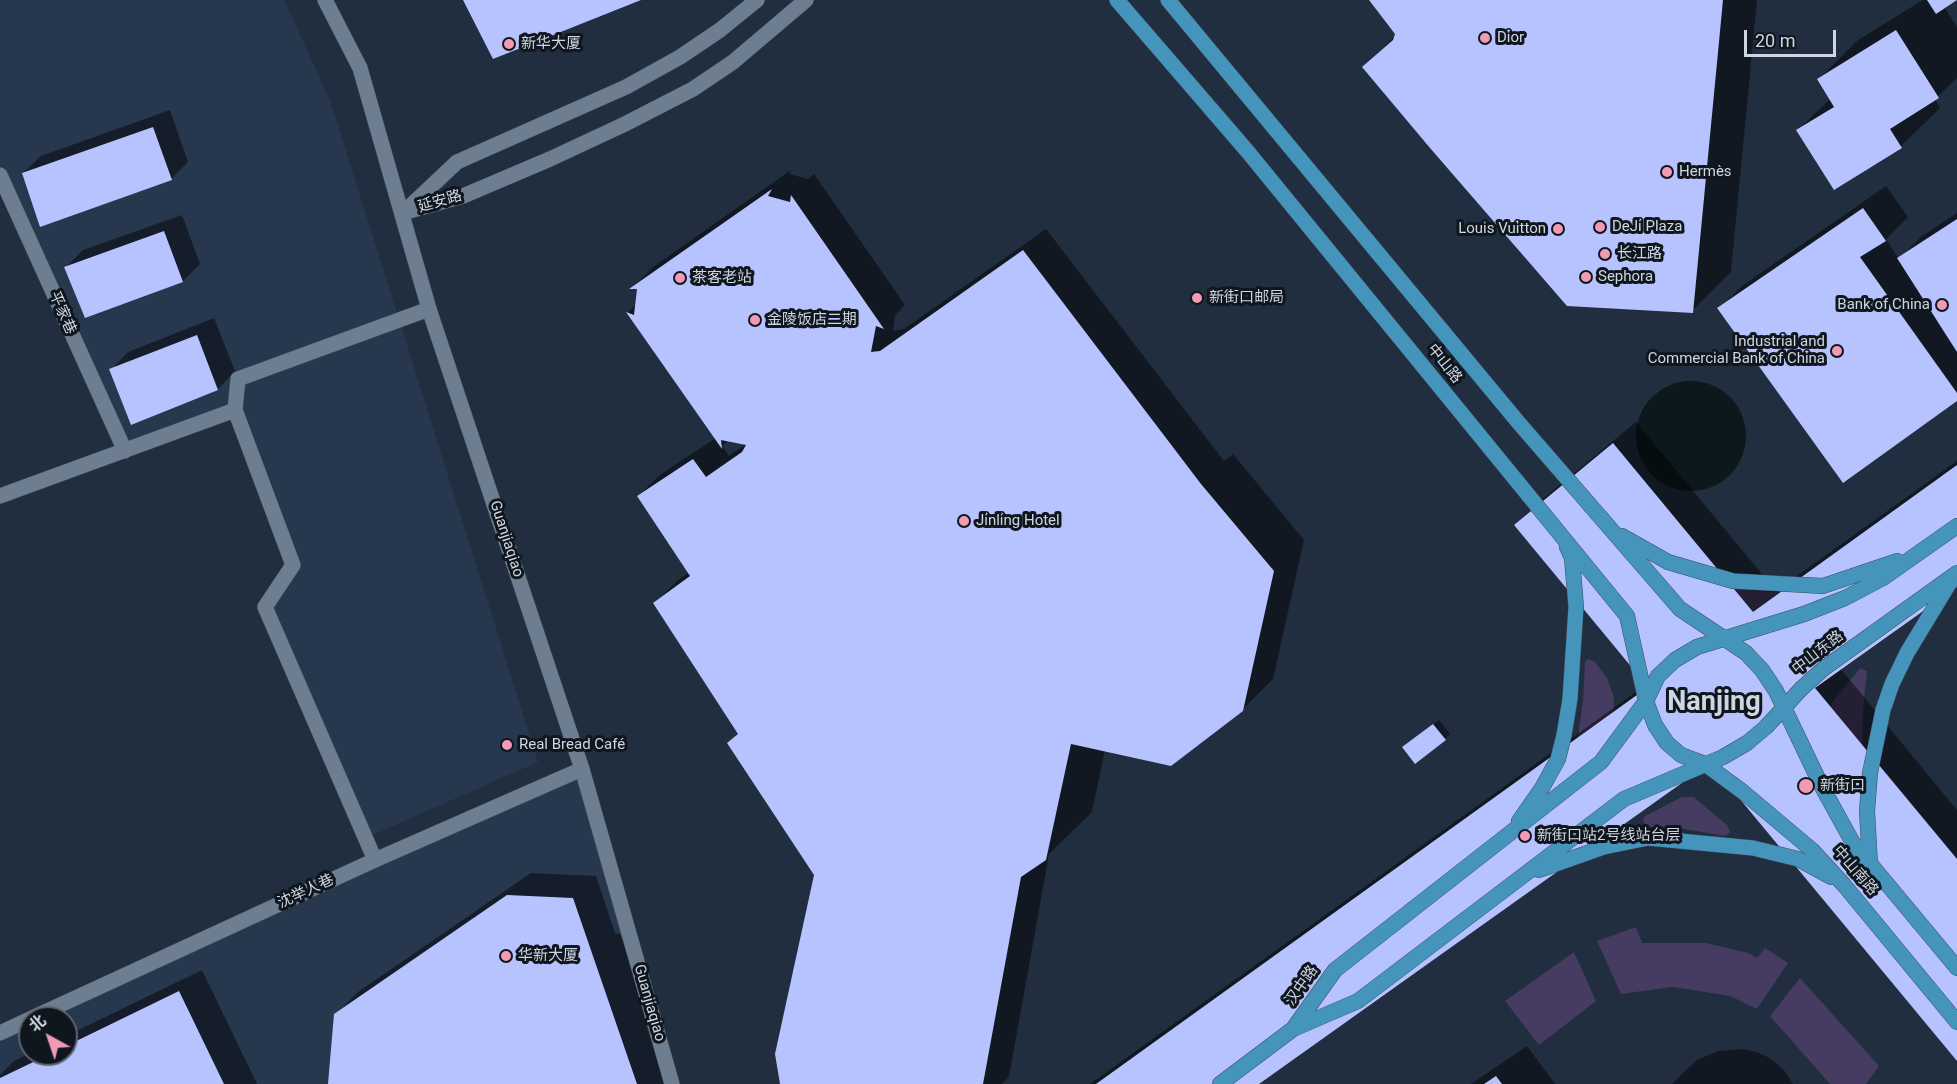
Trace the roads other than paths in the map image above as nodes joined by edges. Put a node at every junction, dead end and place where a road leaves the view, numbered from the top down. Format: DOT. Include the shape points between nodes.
graph roads {
  1 [pos="325,0"];
  2 [pos="757,0"];
  3 [pos="806,0"];
  4 [pos="1117,0"];
  5 [pos="1168,0"];
  6 [pos="0,175"];
  7 [pos="402,213"];
  8 [pos="429,309"];
  9 [pos="235,410"];
  10 [pos="125,451"];
  11 [pos="0,496"];
  12 [pos="1596,512"];
  13 [pos="1957,526"];
  14 [pos="1563,539"];
  15 [pos="1929,545"];
  16 [pos="1956,574"];
  17 [pos="1726,639"];
  18 [pos="1762,670"];
  19 [pos="1646,701"];
  20 [pos="1783,708"];
  21 [pos="1705,764"];
  22 [pos="582,769"];
  23 [pos="1499,844"];
  24 [pos="375,860"];
  25 [pos="1870,864"];
  26 [pos="1528,873"];
  27 [pos="1844,885"];
  28 [pos="1957,968"];
  29 [pos="59,1006"];
  30 [pos="1957,1022"];
  31 [pos="18,1025"];
  32 [pos="1293,1029"];
  33 [pos="0,1033"];
  34 [pos="672,1084"];
  35 [pos="1220,1084"];
  1 -- 7 [label="street, Guanjiaqiao" via="360,68"];
  2 -- 7 [label="street, 延安路" via="688,52 626,87 457,162"];
  3 -- 7 [label="street, 延安路" via="733,62 693,89 507,178 463,196"];
  4 -- 14 [label="main road, 中山路" via="1248,152"];
  5 -- 12 [label="main road, 中山路"];
  6 -- 10 [label="street, 平家巷"];
  7 -- 8 [label="street, Guanjiaqiao"];
  8 -- 9 [label="street" via="238,379"];
  8 -- 22 [label="street, Guanjiaqiao"];
  9 -- 10 [label="street"];
  9 -- 24 [label="street" via="293,566 265,607"];
  10 -- 11 [label="street"];
  12 -- 15 [label="main road" via="1621,535 1668,562 1733,581 1823,586 1887,565"];
  12 -- 17 [label="main road, 中山路" via="1680,609"];
  13 -- 15 [label="main road"];
  14 -- 19 [label="main road, 中山路" via="1627,616"];
  14 -- 23 [label="main road" via="1572,558 1576,607 1564,735 1558,759 1542,788"];
  15 -- 17 [label="main road" via="1883,578 1845,598"];
  16 -- 20 [label="main road, 中山东路" via="1823,669"];
  16 -- 25 [label="main road" via="1907,654 1883,710 1870,773"];
  17 -- 18 [label="main road, 中山路"];
  17 -- 19 [label="main road, 汉中路" via="1697,647 1675,660 1658,676"];
  18 -- 20 [label="main road, 中山南路"];
  19 -- 21 [label="main road, 中山路" via="1667,743 1681,755"];
  19 -- 23 [label="main road, 汉中路" via="1601,762"];
  20 -- 21 [label="main road, 中山东路" via="1747,742"];
  20 -- 25 [label="main road, 中山南路" via="1826,795 1853,843"];
  21 -- 26 [label="main road, 汉中路" via="1624,799"];
  21 -- 27 [label="main road, 中山南路" via="1812,850"];
  22 -- 24 [label="street, 沈举人巷"];
  22 -- 34 [label="street, Guanjiaqiao"];
  23 -- 32 [label="main road, 汉中路" via="1335,970"];
  24 -- 29 [label="street, 沈举人巷"];
  25 -- 28 [label="main road, 中山南路"];
  26 -- 27 [label="main road" via="1604,847 1648,838 1765,851 1798,859"];
  26 -- 32 [label="main road, 汉中路" via="1358,1001"];
  27 -- 30 [label="main road, 中山南路"];
  31 -- 33 [label="street, 沈举人巷"];
  32 -- 35 [label="main road"];
}
